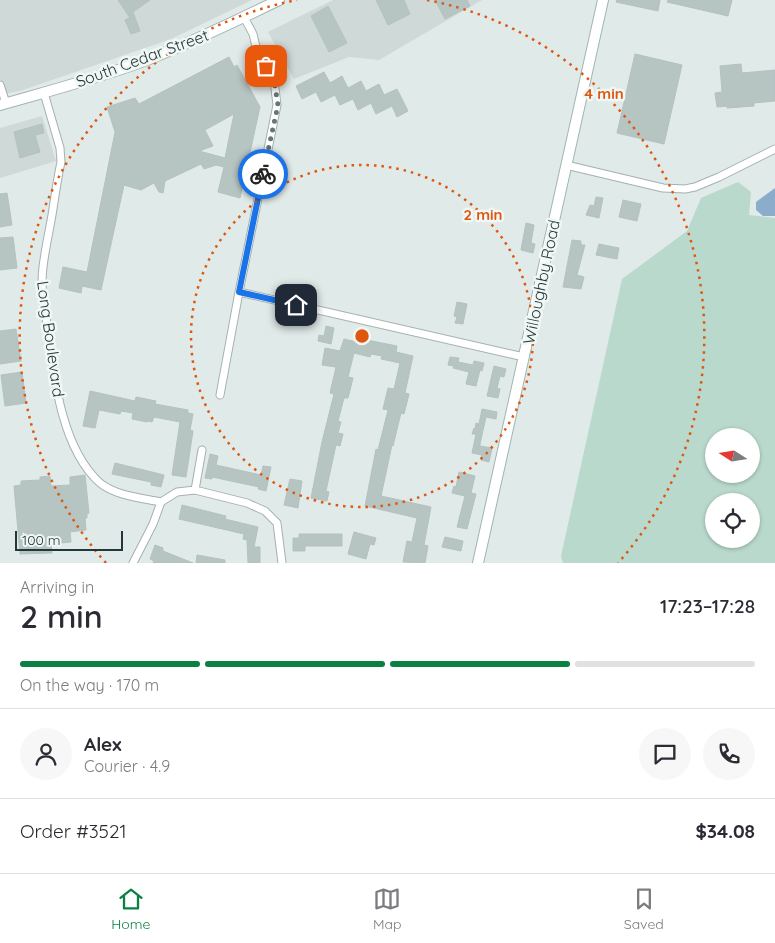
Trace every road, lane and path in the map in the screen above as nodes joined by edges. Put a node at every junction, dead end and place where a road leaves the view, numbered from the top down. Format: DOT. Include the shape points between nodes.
graph roads {
  1 [pos="280,0"];
  2 [pos="603,0"];
  3 [pos="244,17"];
  4 [pos="0,85"];
  5 [pos="44,93"];
  6 [pos="3,104"];
  7 [pos="775,149"];
  8 [pos="566,165"];
  9 [pos="239,292"];
  10 [pos="524,357"];
  11 [pos="220,395"];
  12 [pos="202,450"];
  13 [pos="195,490"];
  14 [pos="161,502"];
  15 [pos="133,563"];
  16 [pos="282,563"];
  17 [pos="478,563"];
  1 -- 3 [label="street, South Cedar Street"];
  2 -- 8 [label="street, Willoughby Road"];
  3 -- 5 [label="street, South Cedar Street" via="145,60"];
  3 -- 9 [label="street" via="257,51 274,80 278,105"];
  4 -- 6 [label="street"];
  5 -- 6 [label="street, South Cedar Street"];
  5 -- 14 [label="street, Long Boulevard" via="61,162 42,292 61,409 78,453 100,482 110,489"];
  7 -- 8 [label="street" via="719,177 686,189 663,188"];
  8 -- 10 [label="street, Willoughby Road"];
  9 -- 10 [label="street"];
  9 -- 11 [label="street"];
  10 -- 17 [label="street, Willoughby Road"];
  12 -- 13 [label="street"];
  13 -- 14 [label="street" via="177,492"];
  13 -- 16 [label="street" via="247,503 265,512 277,523"];
  14 -- 15 [label="street"];
}
